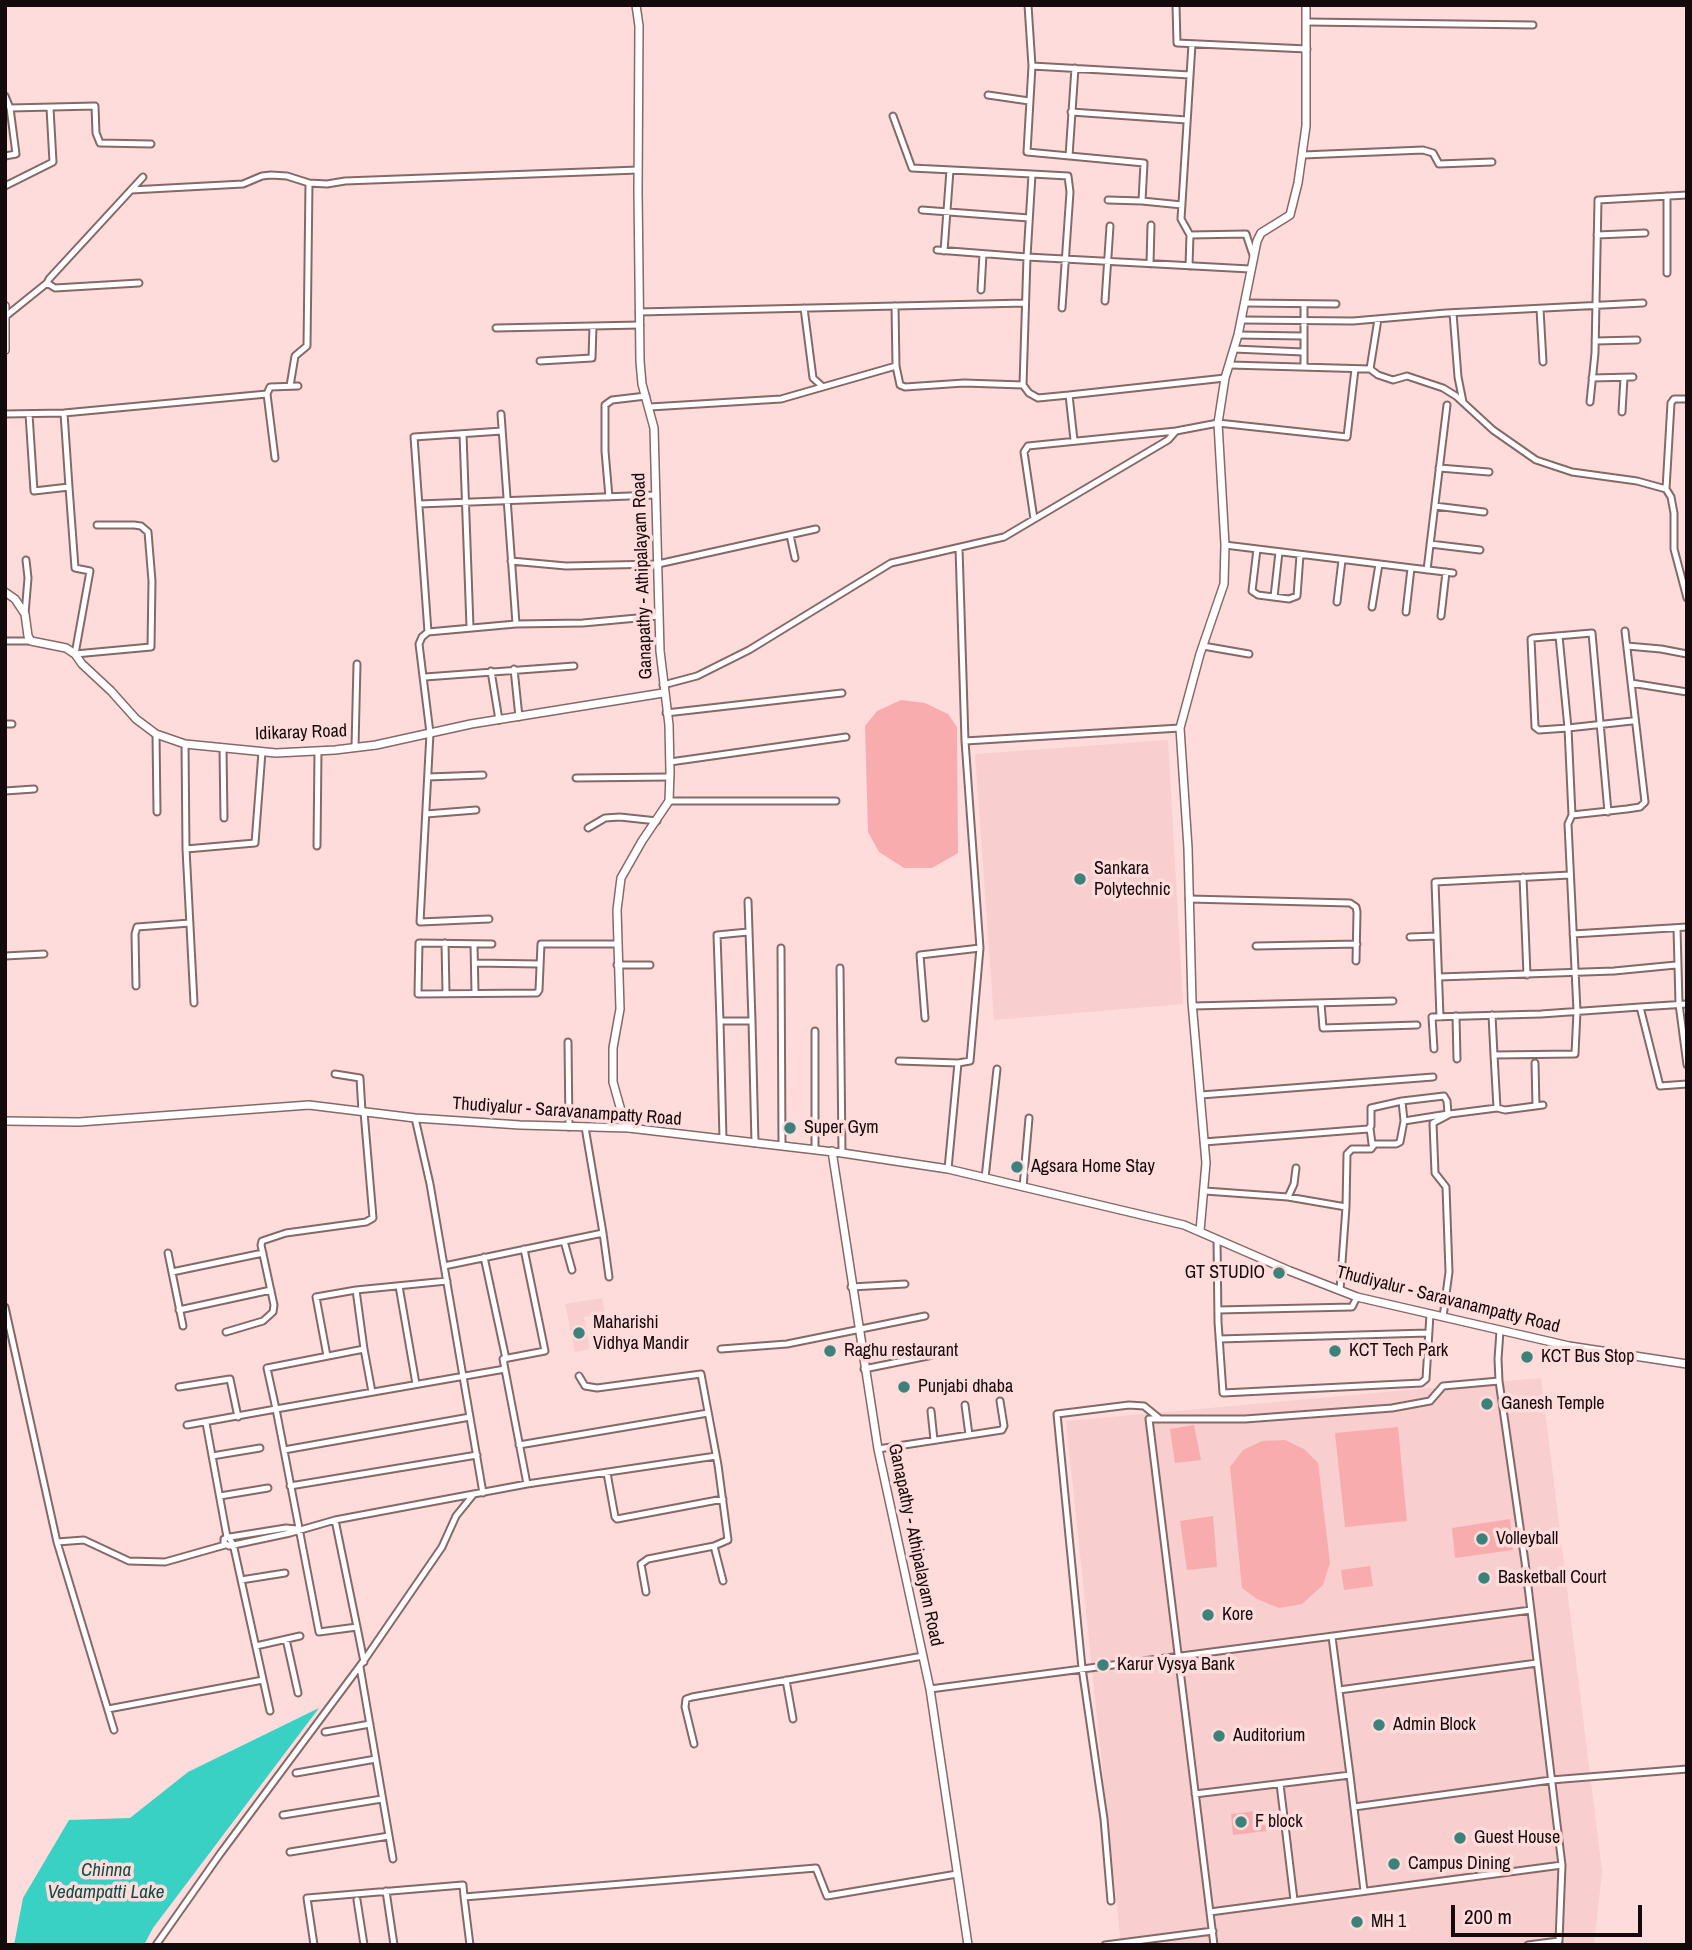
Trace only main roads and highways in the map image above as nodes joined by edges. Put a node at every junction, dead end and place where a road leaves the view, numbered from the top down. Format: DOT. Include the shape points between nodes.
graph roads {
  1 [pos="636,5"];
  2 [pos="1306,5"];
  3 [pos="5,306"];
  4 [pos="6,316"];
  5 [pos="6,334"];
  6 [pos="5,350"];
  7 [pos="5,592"];
  8 [pos="663,689"];
  9 [pos="5,1121"];
  10 [pos="629,1128"];
  11 [pos="832,1151"];
  12 [pos="1200,1231"];
  13 [pos="1687,1364"];
  14 [pos="968,1945"];
  1 -- 8 [label="main road, Ganapathy - Athipalayam Road" via="639,312 642,384 654,428"];
  2 -- 12 [label="main road" via="1303,155 1290,215 1261,233 1253,255 1225,378 1218,423 1224,584 1180,728 1204,1142"];
  3 -- 4 [label="main road"];
  4 -- 5 [label="main road"];
  5 -- 6 [label="main road"];
  7 -- 8 [label="main road, Idikaray Road" via="25,614 31,641 75,653 136,719 156,734 185,744 262,752 355,747"];
  8 -- 10 [label="main road, Ganapathy - Athipalayam Road" via="669,801 621,878 617,910 620,1009 613,1082"];
  9 -- 10 [label="main road, Thudiyalur - Saravanampatty Road" via="79,1122 309,1105 415,1118"];
  10 -- 11 [label="main road, Thudiyalur - Saravanampatty Road"];
  11 -- 12 [label="main road, Thudiyalur - Saravanampatty Road" via="948,1169"];
  11 -- 14 [label="main road, Ganapathy - Athipalayam Road" via="878,1449 930,1689"];
  12 -- 13 [label="main road, Thudiyalur - Saravanampatty Road" via="1357,1297 1569,1346"];
}
